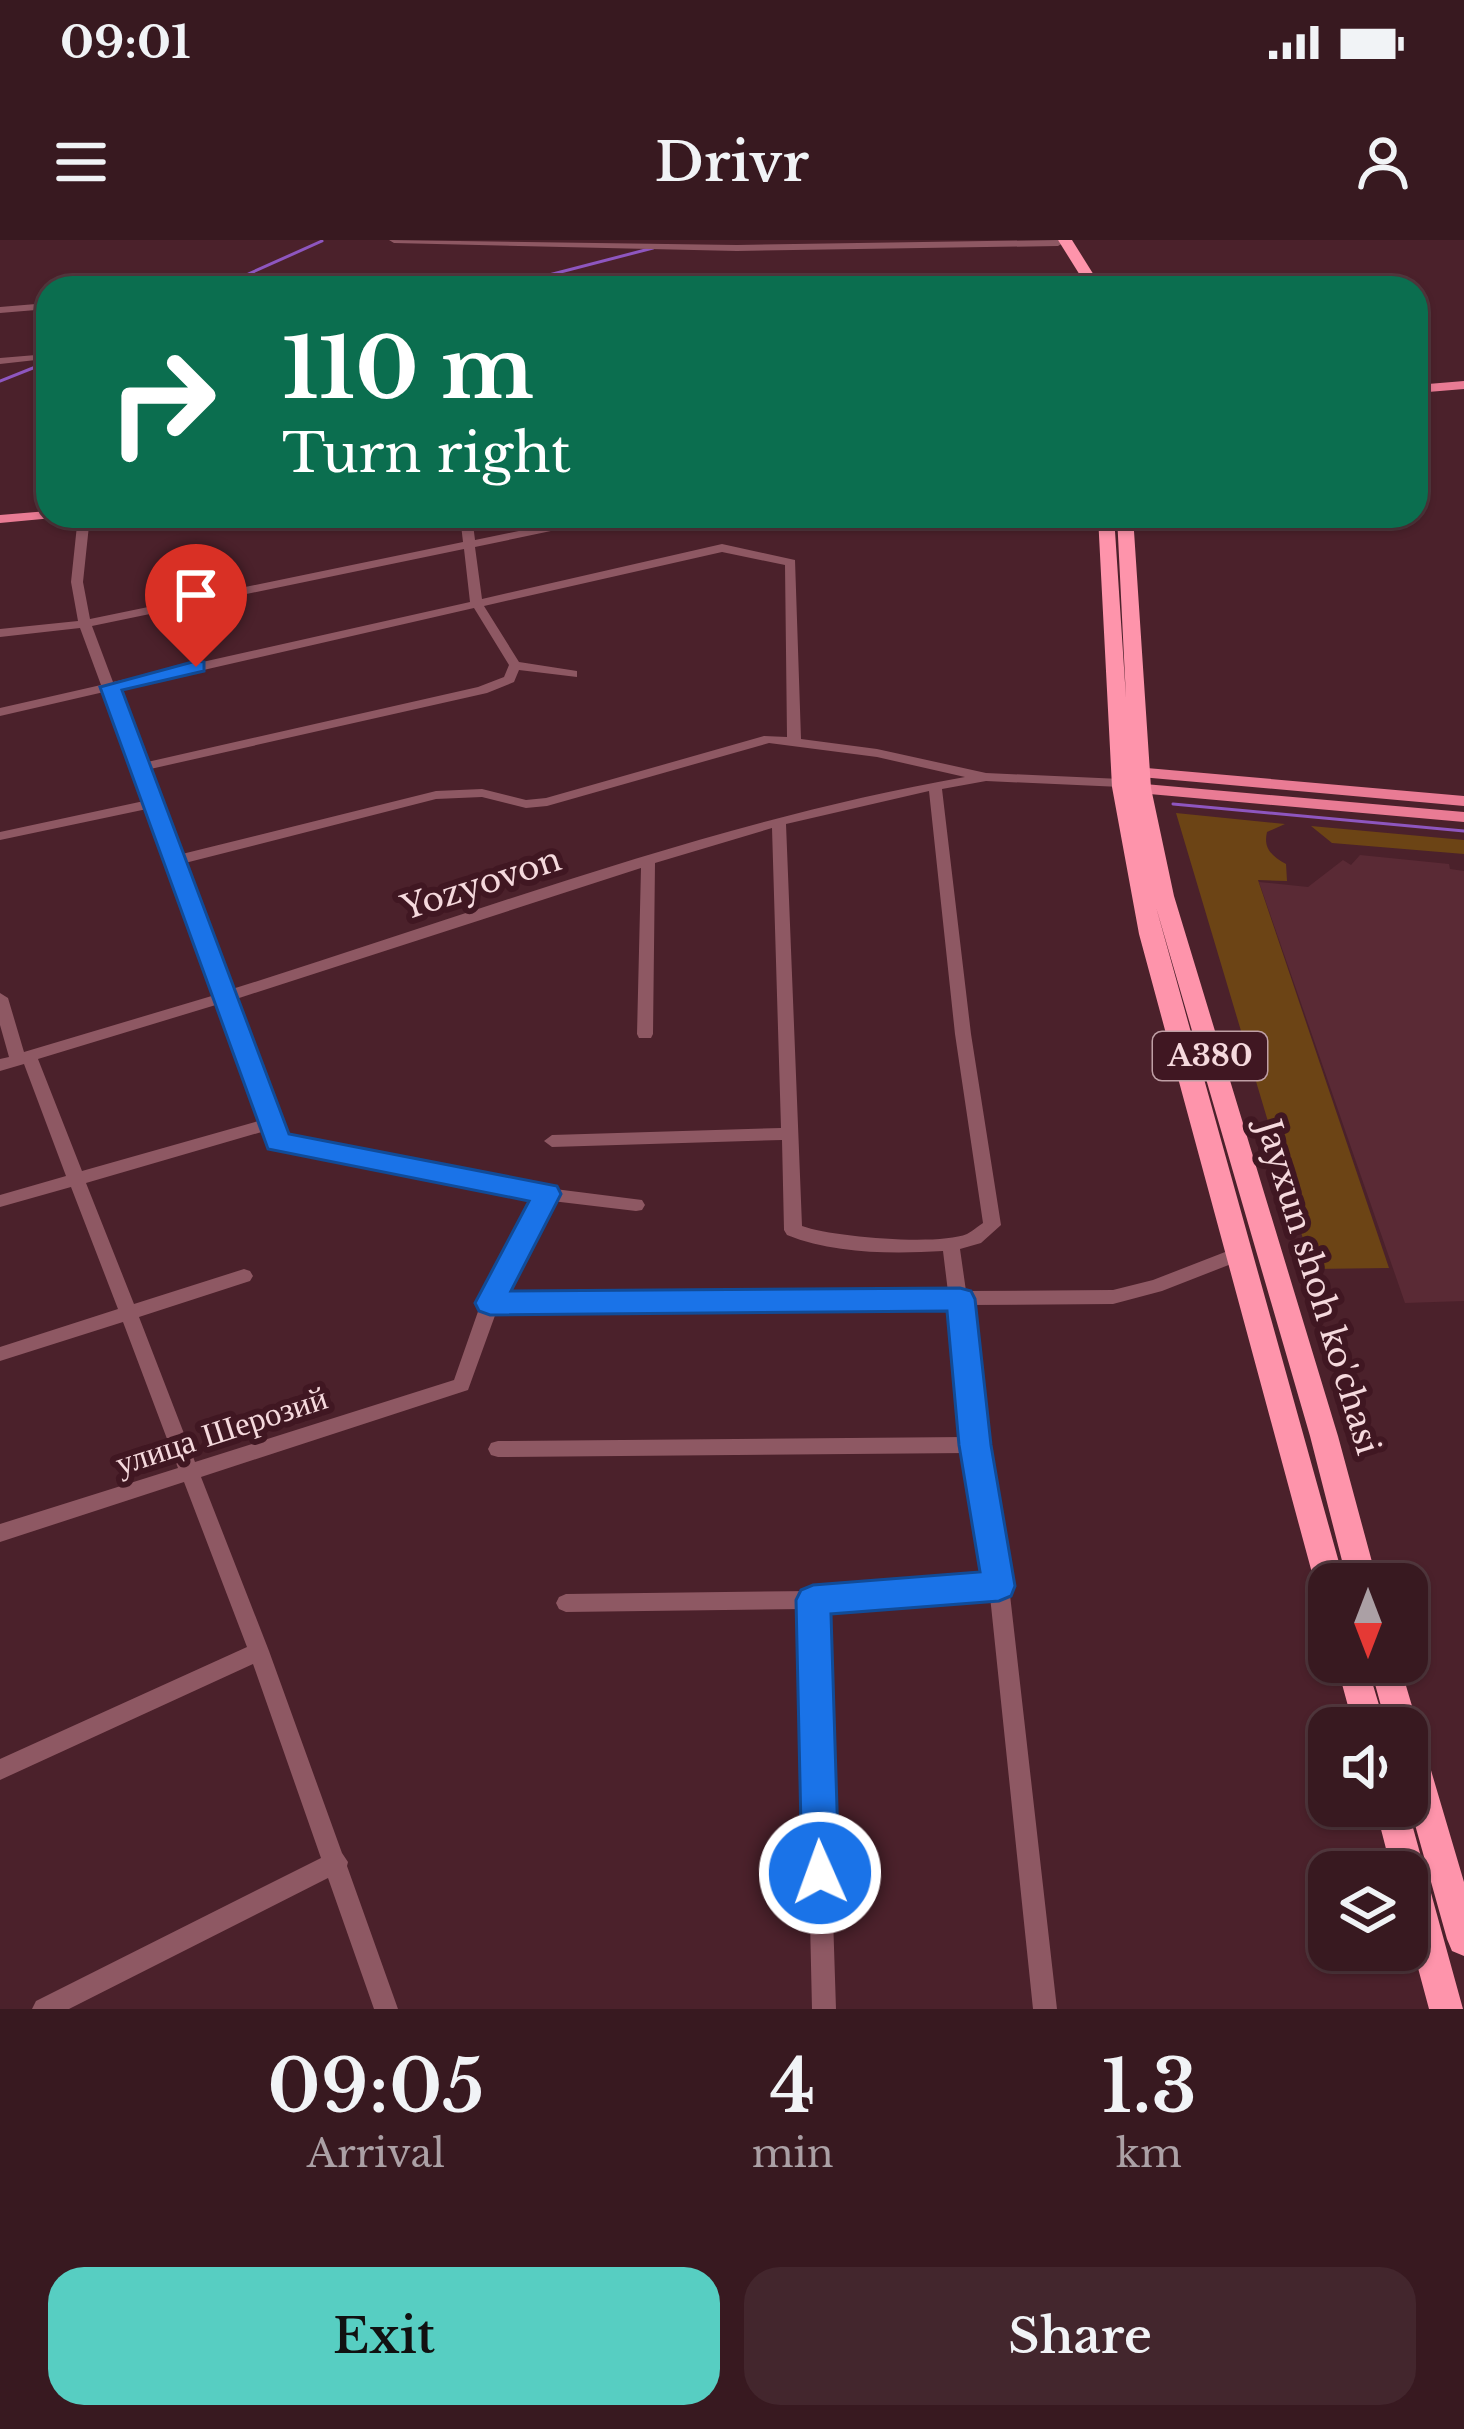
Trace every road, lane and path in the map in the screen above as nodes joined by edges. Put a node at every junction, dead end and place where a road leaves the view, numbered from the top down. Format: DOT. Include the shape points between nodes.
graph roads {
  1 [pos="394,240"];
  2 [pos="1060,241"];
  3 [pos="1076,276"];
  4 [pos="1086,276"];
  5 [pos="36,307"];
  6 [pos="0,310"];
  7 [pos="36,357"];
  8 [pos="0,361"];
  9 [pos="1464,385"];
  10 [pos="1428,388"];
  11 [pos="36,516"];
  12 [pos="0,519"];
  13 [pos="83,528"];
  14 [pos="467,528"];
  15 [pos="546,528"];
  16 [pos="1107,528"];
  17 [pos="1125,528"];
  18 [pos="469,543"];
  19 [pos="476,602"];
  20 [pos="85,624"];
  21 [pos="0,633"];
  22 [pos="514,664"];
  23 [pos="572,674"];
  24 [pos="110,687"];
  25 [pos="0,712"];
  26 [pos="794,740"];
  27 [pos="138,769"];
  28 [pos="986,777"];
  29 [pos="1129,780"];
  30 [pos="935,785"];
  31 [pos="1464,801"];
  32 [pos="151,804"];
  33 [pos="1464,817"];
  34 [pos="779,823"];
  35 [pos="0,836"];
  36 [pos="648,860"];
  37 [pos="174,861"];
  38 [pos="0,998"];
  39 [pos="223,999"];
  40 [pos="645,1034"];
  41 [pos="24,1058"];
  42 [pos="0,1065"];
  43 [pos="268,1124"];
  44 [pos="789,1134"];
  45 [pos="552,1141"];
  46 [pos="74,1178"];
  47 [pos="547,1194"];
  48 [pos="0,1201"];
  49 [pos="636,1204"];
  50 [pos="951,1244"];
  51 [pos="1238,1254"];
  52 [pos="244,1276"];
  53 [pos="960,1299"];
  54 [pos="490,1303"];
  55 [pos="128,1312"];
  56 [pos="0,1354"];
  57 [pos="975,1445"];
  58 [pos="498,1449"];
  59 [pos="191,1471"];
  60 [pos="0,1533"];
  61 [pos="1324,1563"];
  62 [pos="1357,1563"];
  63 [pos="999,1586"];
  64 [pos="813,1600"];
  65 [pos="566,1603"];
  66 [pos="260,1651"];
  67 [pos="0,1770"];
  68 [pos="1428,1814"];
  69 [pos="1398,1827"];
  70 [pos="337,1862"];
  71 [pos="1464,1939"];
  72 [pos="1450,1972"];
  73 [pos="44,2009"];
  74 [pos="386,2009"];
  75 [pos="824,2009"];
  76 [pos="1046,2009"];
  77 [pos="1447,2009"];
  1 -- 2 [label="street" via="737,248"];
  2 -- 3 [label="highway"];
  2 -- 4 [label="highway"];
  5 -- 6 [label="street"];
  7 -- 8 [label="street"];
  9 -- 10 [label="main road"];
  11 -- 12 [label="main road"];
  13 -- 20 [label="street" via="77,582"];
  14 -- 18 [label="street"];
  15 -- 18 [label="street"];
  16 -- 29 [label="highway, Jayxun shoh ko'chasi / A380"];
  17 -- 29 [label="highway, Jayxun shoh ko'chasi / A380"];
  18 -- 19 [label="street"];
  18 -- 20 [label="street"];
  19 -- 22 [label="street"];
  19 -- 24 [label="street"];
  19 -- 26 [label="street" via="722,548 783,558 791,563"];
  20 -- 21 [label="street"];
  20 -- 24 [label="street"];
  22 -- 23 [label="street"];
  22 -- 27 [label="street" via="509,679 482,690"];
  24 -- 25 [label="street"];
  24 -- 27 [label="street"];
  26 -- 28 [label="street"];
  26 -- 37 [label="street" via="755,742 547,802 436,795"];
  27 -- 32 [label="street"];
  28 -- 29 [label="street"];
  28 -- 30 [label="street, Yozyovon"];
  29 -- 31 [label="main road"];
  29 -- 33 [label="main road"];
  29 -- 51 [label="highway, Jayxun shoh ko'chasi / A380" via="1150,934"];
  29 -- 62 [label="highway, Jayxun shoh ko'chasi / A380"];
  30 -- 34 [label="street, Yozyovon"];
  30 -- 50 [label="street" via="992,1225"];
  32 -- 35 [label="street"];
  32 -- 37 [label="street"];
  34 -- 36 [label="street, Yozyovon"];
  34 -- 44 [label="street"];
  36 -- 39 [label="street, Yozyovon"];
  36 -- 40 [label="street"];
  37 -- 39 [label="street"];
  38 -- 41 [label="street"];
  39 -- 41 [label="street, Yozyovon"];
  39 -- 43 [label="street"];
  41 -- 42 [label="street, Yozyovon"];
  41 -- 46 [label="street"];
  43 -- 46 [label="street"];
  43 -- 47 [label="street" via="288,1146"];
  44 -- 45 [label="street"];
  44 -- 50 [label="street" via="799,1235"];
  46 -- 48 [label="street"];
  46 -- 55 [label="street"];
  47 -- 49 [label="street"];
  47 -- 54 [label="street"];
  50 -- 53 [label="street"];
  51 -- 53 [label="street" via="1112,1298"];
  51 -- 61 [label="highway, Jayxun shoh ko'chasi / A380"];
  52 -- 55 [label="street"];
  53 -- 54 [label="street"];
  53 -- 57 [label="street"];
  54 -- 59 [label="street, улица Шерозий" via="461,1384"];
  55 -- 56 [label="street"];
  55 -- 59 [label="street"];
  57 -- 58 [label="street"];
  57 -- 63 [label="street"];
  59 -- 60 [label="street, улица Шерозий"];
  59 -- 66 [label="street"];
  63 -- 64 [label="street"];
  63 -- 76 [label="street"];
  64 -- 65 [label="street"];
  64 -- 75 [label="street"];
  66 -- 67 [label="street"];
  66 -- 70 [label="street"];
  68 -- 71 [label="highway"];
  69 -- 72 [label="highway"];
  70 -- 73 [label="street"];
  70 -- 74 [label="street"];
  72 -- 77 [label="highway"];
}
